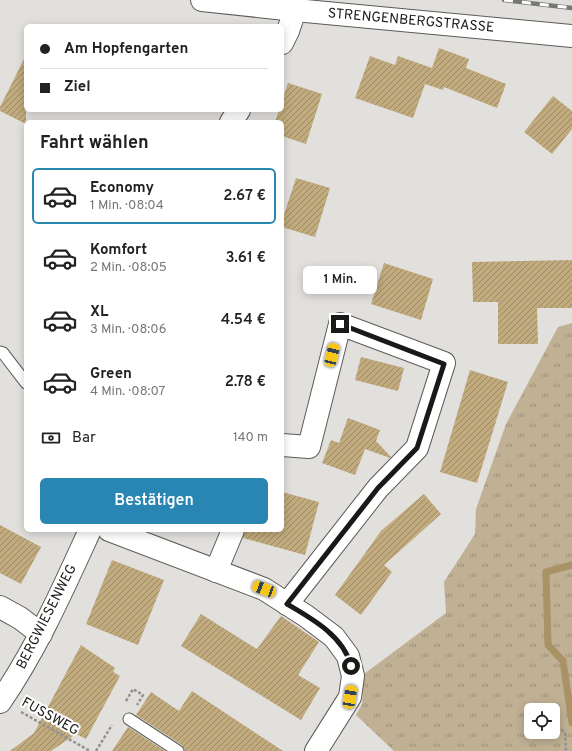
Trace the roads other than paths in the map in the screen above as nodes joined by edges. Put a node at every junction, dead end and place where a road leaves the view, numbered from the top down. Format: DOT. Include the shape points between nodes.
graph roads {
  1 [pos="202,0"];
  2 [pos="295,10"];
  3 [pos="572,36"];
  4 [pos="284,39"];
  5 [pos="0,352"];
  6 [pos="24,380"];
  7 [pos="284,445"];
  8 [pos="89,532"];
  9 [pos="114,532"];
  10 [pos="232,532"];
  11 [pos="216,571"];
  12 [pos="287,604"];
  13 [pos="0,606"];
  14 [pos="41,634"];
  15 [pos="0,702"];
  16 [pos="129,719"];
  17 [pos="178,751"];
  18 [pos="316,751"];
  1 -- 2 [label="street, STRENGENBERGSTRASSE"];
  2 -- 3 [label="street, STRENGENBERGSTRASSE"];
  2 -- 4 [label="street"];
  5 -- 6 [label="lane"];
  7 -- 12 [label="street" via="309,447 340,324 444,364 417,448 378,488"];
  8 -- 14 [label="street, BERGWIESENWEG"];
  9 -- 11 [label="street"];
  10 -- 11 [label="street"];
  11 -- 12 [label="street" via="264,589"];
  12 -- 18 [label="street" via="334,637 348,656 353,676 350,697"];
  13 -- 14 [label="street"];
  14 -- 15 [label="street, BERGWIESENWEG"];
  16 -- 17 [label="lane"];
}
